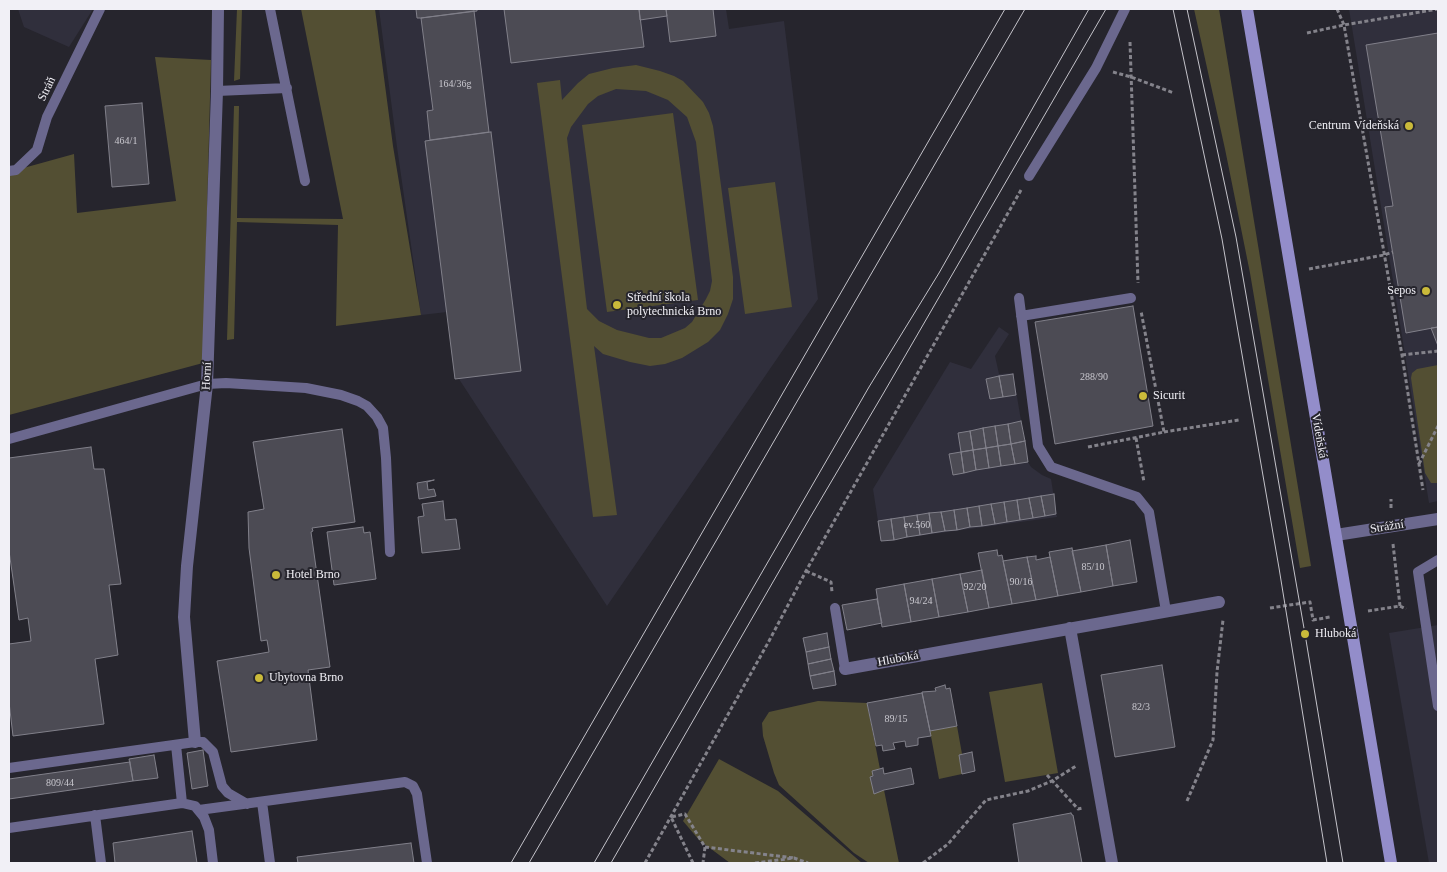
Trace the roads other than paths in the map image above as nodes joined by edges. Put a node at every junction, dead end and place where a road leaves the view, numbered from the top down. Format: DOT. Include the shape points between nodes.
graph roads {
  1 [pos="100,9"];
  2 [pos="218,9"];
  3 [pos="270,9"];
  4 [pos="1125,9"];
  5 [pos="1247,9"];
  6 [pos="287,88"];
  7 [pos="217,91"];
  8 [pos="9,171"];
  9 [pos="1029,176"];
  10 [pos="305,181"];
  11 [pos="1019,298"];
  12 [pos="1132,298"];
  13 [pos="1021,316"];
  14 [pos="207,384"];
  15 [pos="9,439"];
  16 [pos="1438,519"];
  17 [pos="1336,535"];
  18 [pos="390,552"];
  19 [pos="1438,560"];
  20 [pos="1219,602"];
  21 [pos="835,608"];
  22 [pos="1166,611"];
  23 [pos="1070,628"];
  24 [pos="844,669"];
  25 [pos="1438,706"];
  26 [pos="194,742"];
  27 [pos="176,745"];
  28 [pos="9,768"];
  29 [pos="262,802"];
  30 [pos="182,803"];
  31 [pos="247,804"];
  32 [pos="199,810"];
  33 [pos="94,815"];
  34 [pos="9,828"];
  35 [pos="101,863"];
  36 [pos="214,863"];
  37 [pos="270,863"];
  38 [pos="427,863"];
  39 [pos="1112,863"];
  40 [pos="1391,863"];
  1 -- 8 [label="lane, Stráň" via="47,117 37,150 16,170"];
  2 -- 7 [label="street, Horní"];
  3 -- 6 [label="lane"];
  4 -- 9 [label="lane" via="1096,68"];
  5 -- 17 [label="main road, Vídeňská"];
  6 -- 7 [label="lane"];
  6 -- 10 [label="lane"];
  7 -- 14 [label="street, Horní"];
  11 -- 13 [label="lane"];
  12 -- 13 [label="lane"];
  13 -- 22 [label="lane" via="1038,446 1051,468 1137,497 1149,512"];
  14 -- 15 [label="lane"];
  14 -- 18 [label="lane" via="325,391 358,401 373,412 384,433"];
  14 -- 26 [label="street, Horní" via="184,617"];
  16 -- 17 [label="street, Strážní"];
  17 -- 40 [label="main road, Vídeňská"];
  19 -- 25 [label="lane" via="1418,572"];
  20 -- 22 [label="street, Hluboká"];
  21 -- 24 [label="lane"];
  22 -- 23 [label="street, Hluboká"];
  23 -- 24 [label="street, Hluboká"];
  23 -- 39 [label="street"];
  26 -- 27 [label="lane"];
  26 -- 31 [label="lane" via="203,742 209,747 222,786"];
  27 -- 28 [label="lane"];
  27 -- 30 [label="lane"];
  29 -- 31 [label="lane"];
  29 -- 37 [label="lane"];
  29 -- 38 [label="lane" via="405,782 413,786 417,794"];
  30 -- 32 [label="lane"];
  30 -- 33 [label="lane"];
  31 -- 32 [label="lane"];
  32 -- 36 [label="lane" via="209,830"];
  33 -- 34 [label="lane"];
  33 -- 35 [label="lane"];
}
